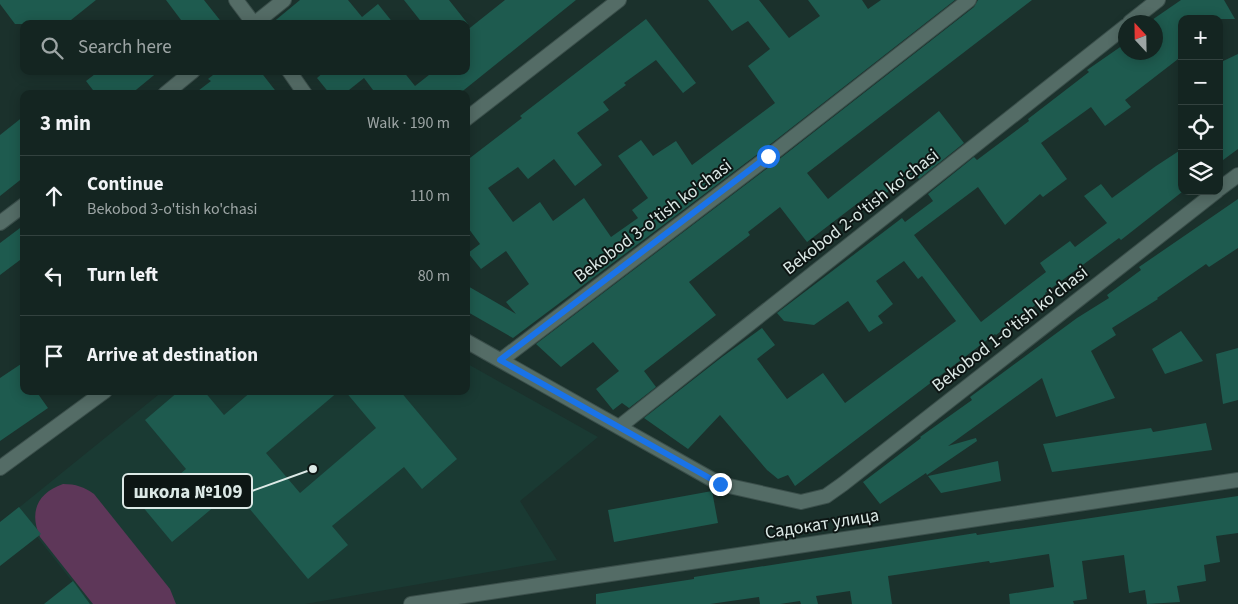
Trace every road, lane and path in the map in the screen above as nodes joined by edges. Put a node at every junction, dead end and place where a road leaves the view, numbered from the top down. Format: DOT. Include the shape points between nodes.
graph roads {
  1 [pos="236,0"];
  2 [pos="284,0"];
  3 [pos="619,0"];
  4 [pos="969,0"];
  5 [pos="1158,0"];
  6 [pos="1139,15"];
  7 [pos="251,20"];
  8 [pos="259,20"];
  9 [pos="1118,32"];
  10 [pos="188,75"];
  11 [pos="292,75"];
  12 [pos="170,90"];
  13 [pos="302,90"];
  14 [pos="470,116"];
  15 [pos="1238,175"];
  16 [pos="1223,186"];
  17 [pos="1212,195"];
  18 [pos="20,208"];
  19 [pos="0,224"];
  20 [pos="470,343"];
  21 [pos="500,360"];
  22 [pos="100,395"];
  23 [pos="619,427"];
  24 [pos="0,468"];
  25 [pos="1238,480"];
  26 [pos="457,601"];
  27 [pos="411,604"];
  1 -- 7 [label="street"];
  2 -- 8 [label="street"];
  3 -- 14 [label="street"];
  4 -- 21 [label="street, Bekobod 3-o'tish ko'chasi"];
  5 -- 6 [label="street"];
  9 -- 23 [label="street, Bekobod 2-o'tish ko'chasi"];
  10 -- 12 [label="street"];
  11 -- 13 [label="street"];
  15 -- 16 [label="street, Bekobod 1-o'tish ko'chasi"];
  17 -- 23 [label="street, Bekobod 1-o'tish ko'chasi" via="826,496 801,502 720,484"];
  18 -- 19 [label="street"];
  20 -- 21 [label="street"];
  21 -- 23 [label="street"];
  22 -- 24 [label="street"];
  25 -- 26 [label="street, Садокат улица"];
  26 -- 27 [label="street, Садокат улица"];
}
